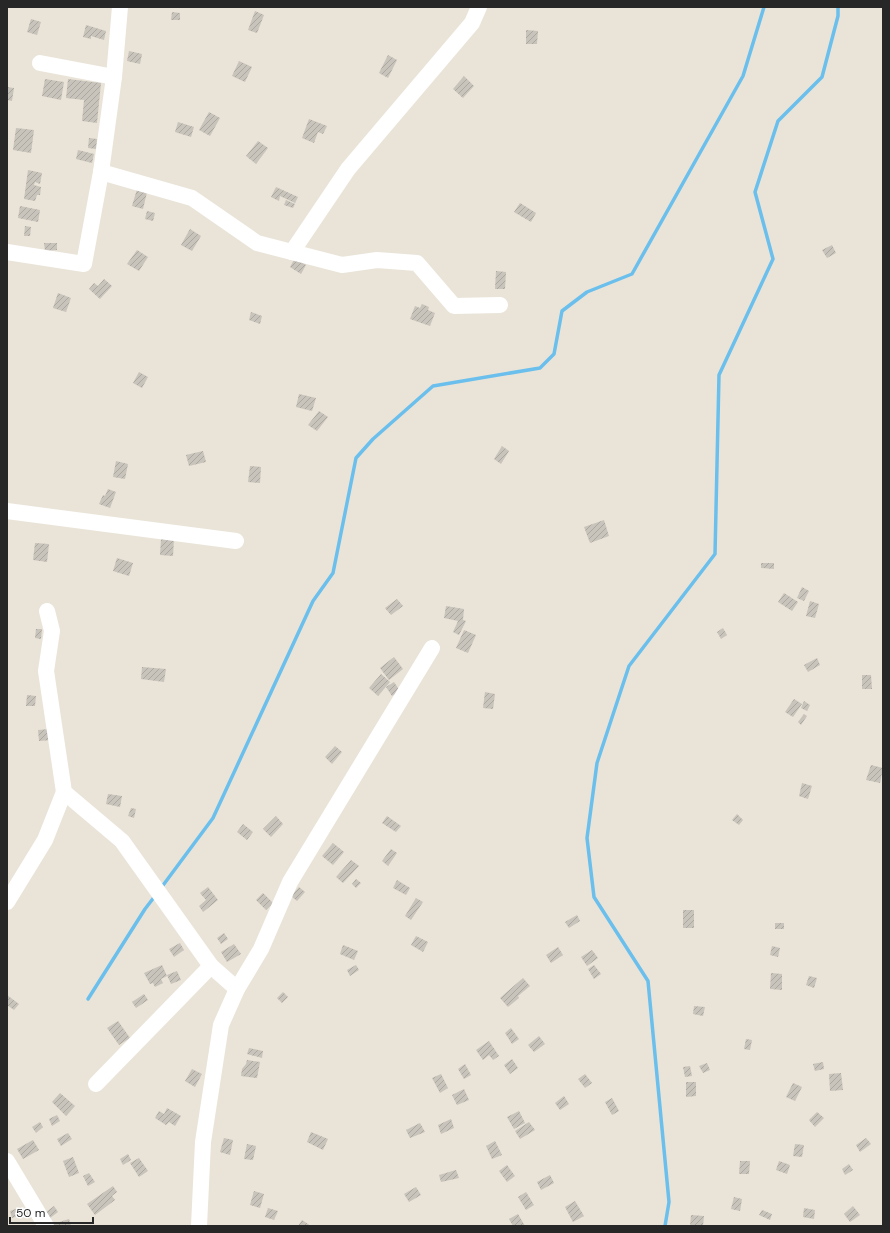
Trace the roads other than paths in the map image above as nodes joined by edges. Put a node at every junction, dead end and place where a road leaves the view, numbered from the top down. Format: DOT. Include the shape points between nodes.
graph roads {
  1 [pos="120,7"];
  2 [pos="479,7"];
  3 [pos="40,63"];
  4 [pos="114,78"];
  5 [pos="101,172"];
  6 [pos="7,252"];
  7 [pos="292,252"];
  8 [pos="500,305"];
  9 [pos="7,511"];
  10 [pos="236,541"];
  11 [pos="47,611"];
  12 [pos="432,648"];
  13 [pos="64,792"];
  14 [pos="7,902"];
  15 [pos="211,966"];
  16 [pos="237,990"];
  17 [pos="96,1084"];
  18 [pos="7,1161"];
  19 [pos="46,1226"];
  20 [pos="199,1226"];
  1 -- 4 [label="street"];
  2 -- 7 [label="street" via="472,23 348,169"];
  3 -- 4 [label="street"];
  4 -- 5 [label="street"];
  5 -- 6 [label="street" via="84,264"];
  5 -- 7 [label="street" via="192,198 257,243"];
  7 -- 8 [label="street" via="342,265 377,260 417,263 454,306"];
  9 -- 10 [label="street"];
  11 -- 13 [label="street" via="52,631 46,671"];
  12 -- 16 [label="street" via="290,882 261,949"];
  13 -- 14 [label="street" via="45,840"];
  13 -- 15 [label="street" via="122,842"];
  15 -- 16 [label="street"];
  15 -- 17 [label="street"];
  16 -- 20 [label="street" via="221,1025 203,1142"];
  18 -- 19 [label="street"];
}
